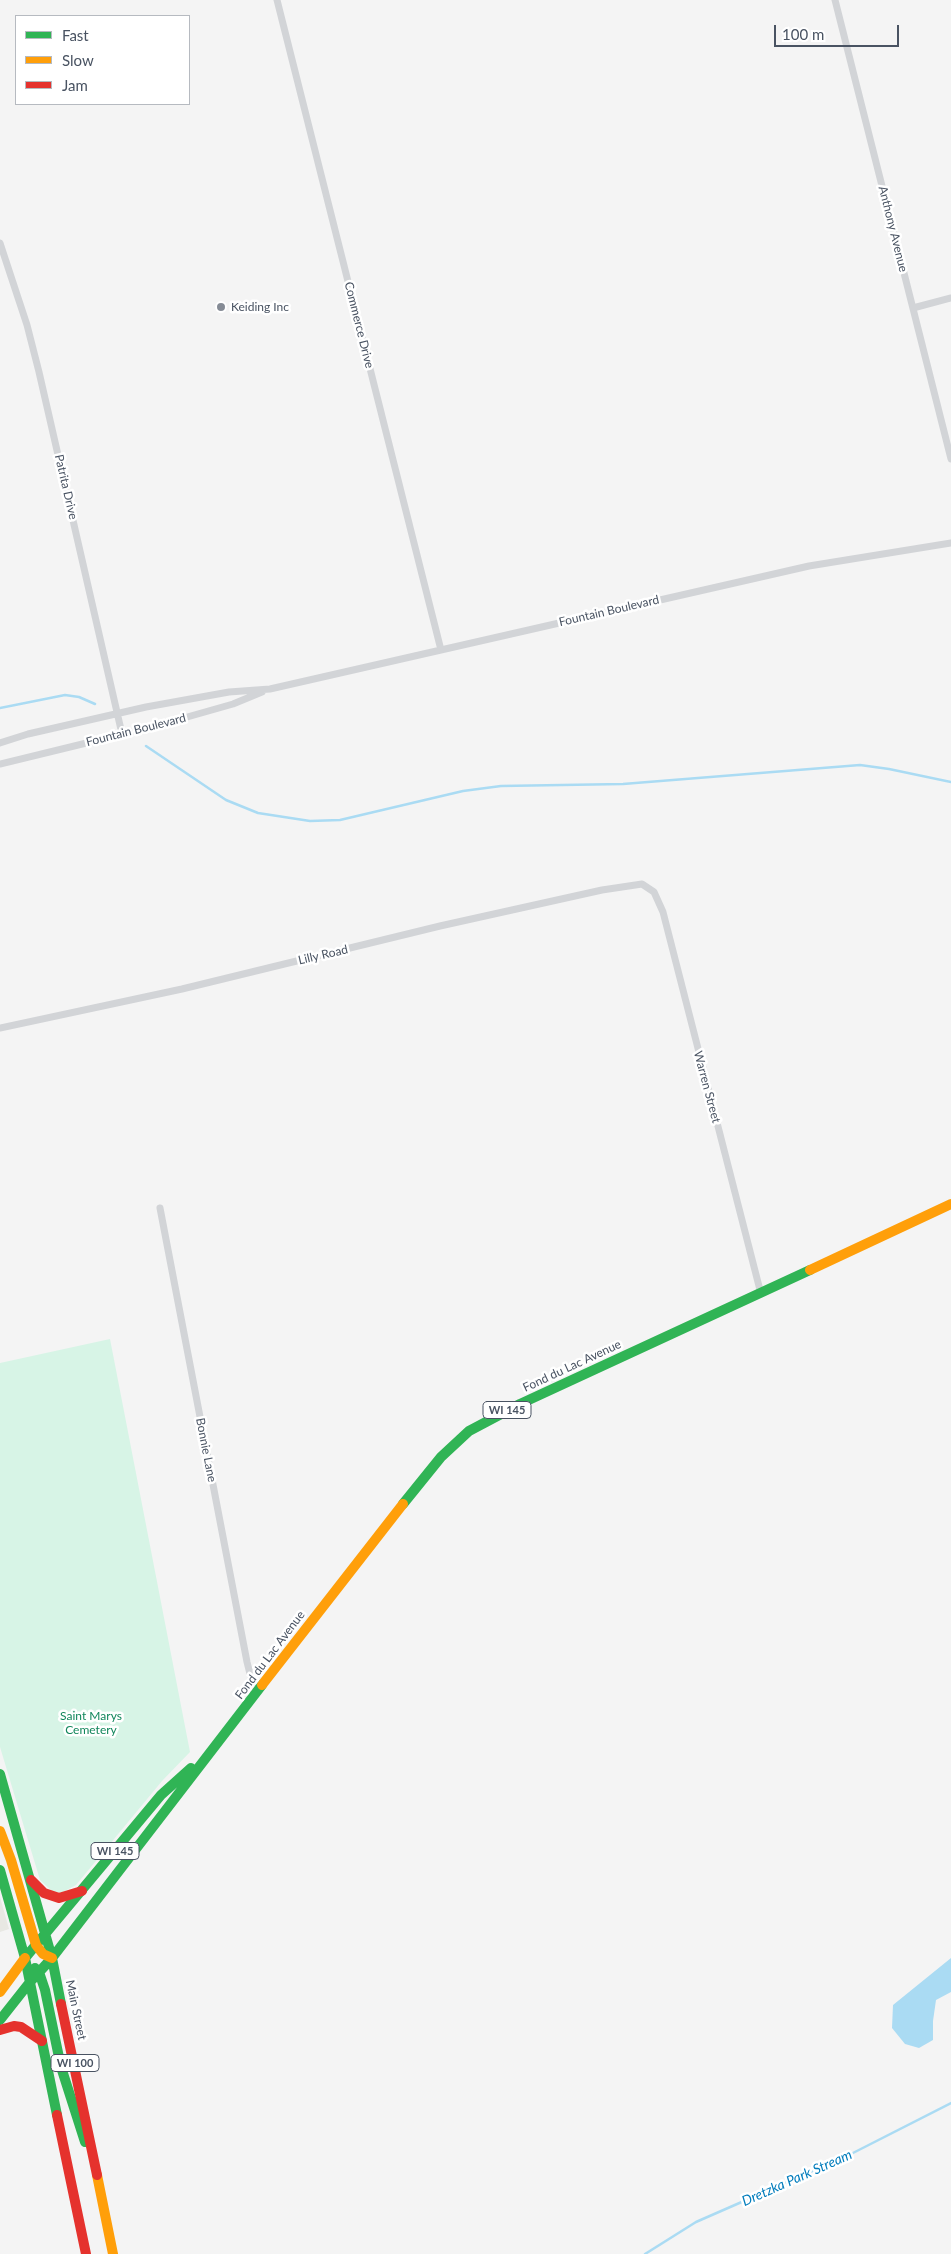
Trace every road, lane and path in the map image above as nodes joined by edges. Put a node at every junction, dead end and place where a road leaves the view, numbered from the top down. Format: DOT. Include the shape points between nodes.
graph roads {
  1 [pos="277,0"];
  2 [pos="835,0"];
  3 [pos="0,243"];
  4 [pos="951,298"];
  5 [pos="913,308"];
  6 [pos="951,459"];
  7 [pos="951,543"];
  8 [pos="440,650"];
  9 [pos="270,689"];
  10 [pos="117,713"];
  11 [pos="122,734"];
  12 [pos="0,743"];
  13 [pos="0,764"];
  14 [pos="645,886"];
  15 [pos="0,1028"];
  16 [pos="951,1204"];
  17 [pos="160,1208"];
  18 [pos="761,1294"];
  19 [pos="258,1691"];
  20 [pos="211,1750"];
  21 [pos="0,1774"];
  22 [pos="0,1831"];
  23 [pos="0,1870"];
  24 [pos="30,1878"];
  25 [pos="82,1891"];
  26 [pos="46,1934"];
  27 [pos="36,1945"];
  28 [pos="25,1958"];
  29 [pos="52,1958"];
  30 [pos="39,1972"];
  31 [pos="30,1982"];
  32 [pos="0,1992"];
  33 [pos="0,2020"];
  34 [pos="0,2030"];
  35 [pos="42,2041"];
  36 [pos="96,2168"];
  37 [pos="86,2254"];
  38 [pos="113,2254"];
  1 -- 8 [label="street, Commerce Drive"];
  2 -- 5 [label="street, Anthony Avenue"];
  3 -- 10 [label="street, Patrita Drive" via="39,372"];
  4 -- 5 [label="street"];
  5 -- 6 [label="street, Anthony Avenue"];
  7 -- 8 [label="street, Fountain Boulevard" via="809,566"];
  8 -- 9 [label="street, Fountain Boulevard"];
  9 -- 10 [label="street, Fountain Boulevard" via="228,692"];
  9 -- 11 [label="street, Fountain Boulevard" via="233,704"];
  10 -- 11 [label="street, Patrita Drive"];
  10 -- 12 [label="street, Fountain Boulevard"];
  11 -- 13 [label="street, Fountain Boulevard"];
  14 -- 15 [label="street, Lilly Road" via="637,884 602,890 177,990"];
  14 -- 18 [label="street, Warren Street" via="654,892 663,912"];
  16 -- 18 [label="main road, Fond du Lac Avenue / WI 145"];
  17 -- 19 [label="street, Bonnie Lane" via="247,1662"];
  18 -- 19 [label="main road, Fond du Lac Avenue / WI 145" via="494,1416 469,1431 428,1471"];
  19 -- 20 [label="main road, Fond du Lac Avenue / WI 145"];
  20 -- 25 [label="main road, Fond du Lac Avenue / WI 145" via="161,1795"];
  20 -- 29 [label="main road, Fond du Lac Avenue / WI 145"];
  21 -- 24 [label="main road, Main Street / WI 100"];
  22 -- 27 [label="main road"];
  23 -- 28 [label="main road, WI 100"];
  24 -- 25 [label="main road" via="44,1892 59,1898"];
  24 -- 26 [label="main road, Main Street / WI 100"];
  25 -- 26 [label="main road, Fond du Lac Avenue / WI 145"];
  26 -- 27 [label="main road, Fond du Lac Avenue / WI 145"];
  26 -- 29 [label="main road, Main Street / WI 100"];
  27 -- 28 [label="main road, Fond du Lac Avenue / WI 145"];
  27 -- 29 [label="main road" via="43,1954"];
  28 -- 30 [label="main road"];
  28 -- 31 [label="main road, WI 100"];
  28 -- 32 [label="main road, Fond du Lac Avenue"];
  29 -- 30 [label="main road, Fond du Lac Avenue"];
  29 -- 36 [label="main road, Main Street / WI 100"];
  30 -- 31 [label="main road, Fond du Lac Avenue"];
  30 -- 36 [label="main road" via="76,2119"];
  31 -- 33 [label="main road, Fond du Lac Avenue"];
  31 -- 35 [label="main road, WI 100"];
  34 -- 35 [label="main road" via="21,2027"];
  35 -- 37 [label="main road, WI 100"];
  36 -- 38 [label="main road, Main Street / WI 100"];
}
